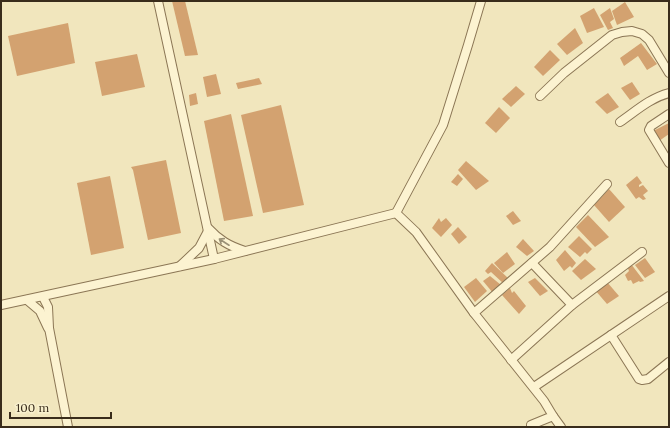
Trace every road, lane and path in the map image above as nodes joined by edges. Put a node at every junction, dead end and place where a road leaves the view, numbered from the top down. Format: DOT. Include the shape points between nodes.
graph roads {
  1 [pos="158,1"];
  2 [pos="481,1"];
  3 [pos="669,73"];
  4 [pos="669,93"];
  5 [pos="540,96"];
  6 [pos="669,114"];
  7 [pos="620,122"];
  8 [pos="669,163"];
  9 [pos="607,184"];
  10 [pos="396,213"];
  11 [pos="208,229"];
  12 [pos="246,251"];
  13 [pos="642,252"];
  14 [pos="214,259"];
  15 [pos="532,263"];
  16 [pos="179,267"];
  17 [pos="669,296"];
  18 [pos="42,297"];
  19 [pos="27,300"];
  20 [pos="1,305"];
  21 [pos="572,305"];
  22 [pos="474,313"];
  23 [pos="49,328"];
  24 [pos="611,335"];
  25 [pos="511,360"];
  26 [pos="669,362"];
  27 [pos="534,387"];
  28 [pos="553,416"];
  29 [pos="68,427"];
  30 [pos="532,427"];
  31 [pos="561,427"];
  1 -- 11 [label="street"];
  2 -- 10 [label="street" via="442,125"];
  3 -- 5 [label="street" via="649,40 642,34 632,31 622,32 612,35 564,73"];
  4 -- 7 [label="street" via="658,96"];
  6 -- 8 [label="street" via="649,130"];
  9 -- 15 [label="street" via="550,247"];
  10 -- 12 [label="street"];
  10 -- 22 [label="street" via="416,232"];
  12 -- 11 [label="street, one-way" via="221,241"];
  11 -- 14 [label="street"];
  11 -- 16 [label="street" via="199,248"];
  12 -- 14 [label="street"];
  13 -- 21 [label="street"];
  14 -- 16 [label="street"];
  15 -- 21 [label="street"];
  15 -- 22 [label="street"];
  16 -- 18 [label="street"];
  17 -- 24 [label="street"];
  18 -- 19 [label="street"];
  18 -- 23 [label="street" via="48,307"];
  19 -- 20 [label="street"];
  19 -- 23 [label="street" via="40,311"];
  21 -- 25 [label="street"];
  22 -- 25 [label="street"];
  23 -- 29 [label="street"];
  24 -- 26 [label="street" via="642,380 648,379"];
  24 -- 27 [label="street"];
  25 -- 27 [label="street"];
  27 -- 28 [label="street"];
  28 -- 30 [label="street" via="531,425"];
  28 -- 31 [label="street"];
}
